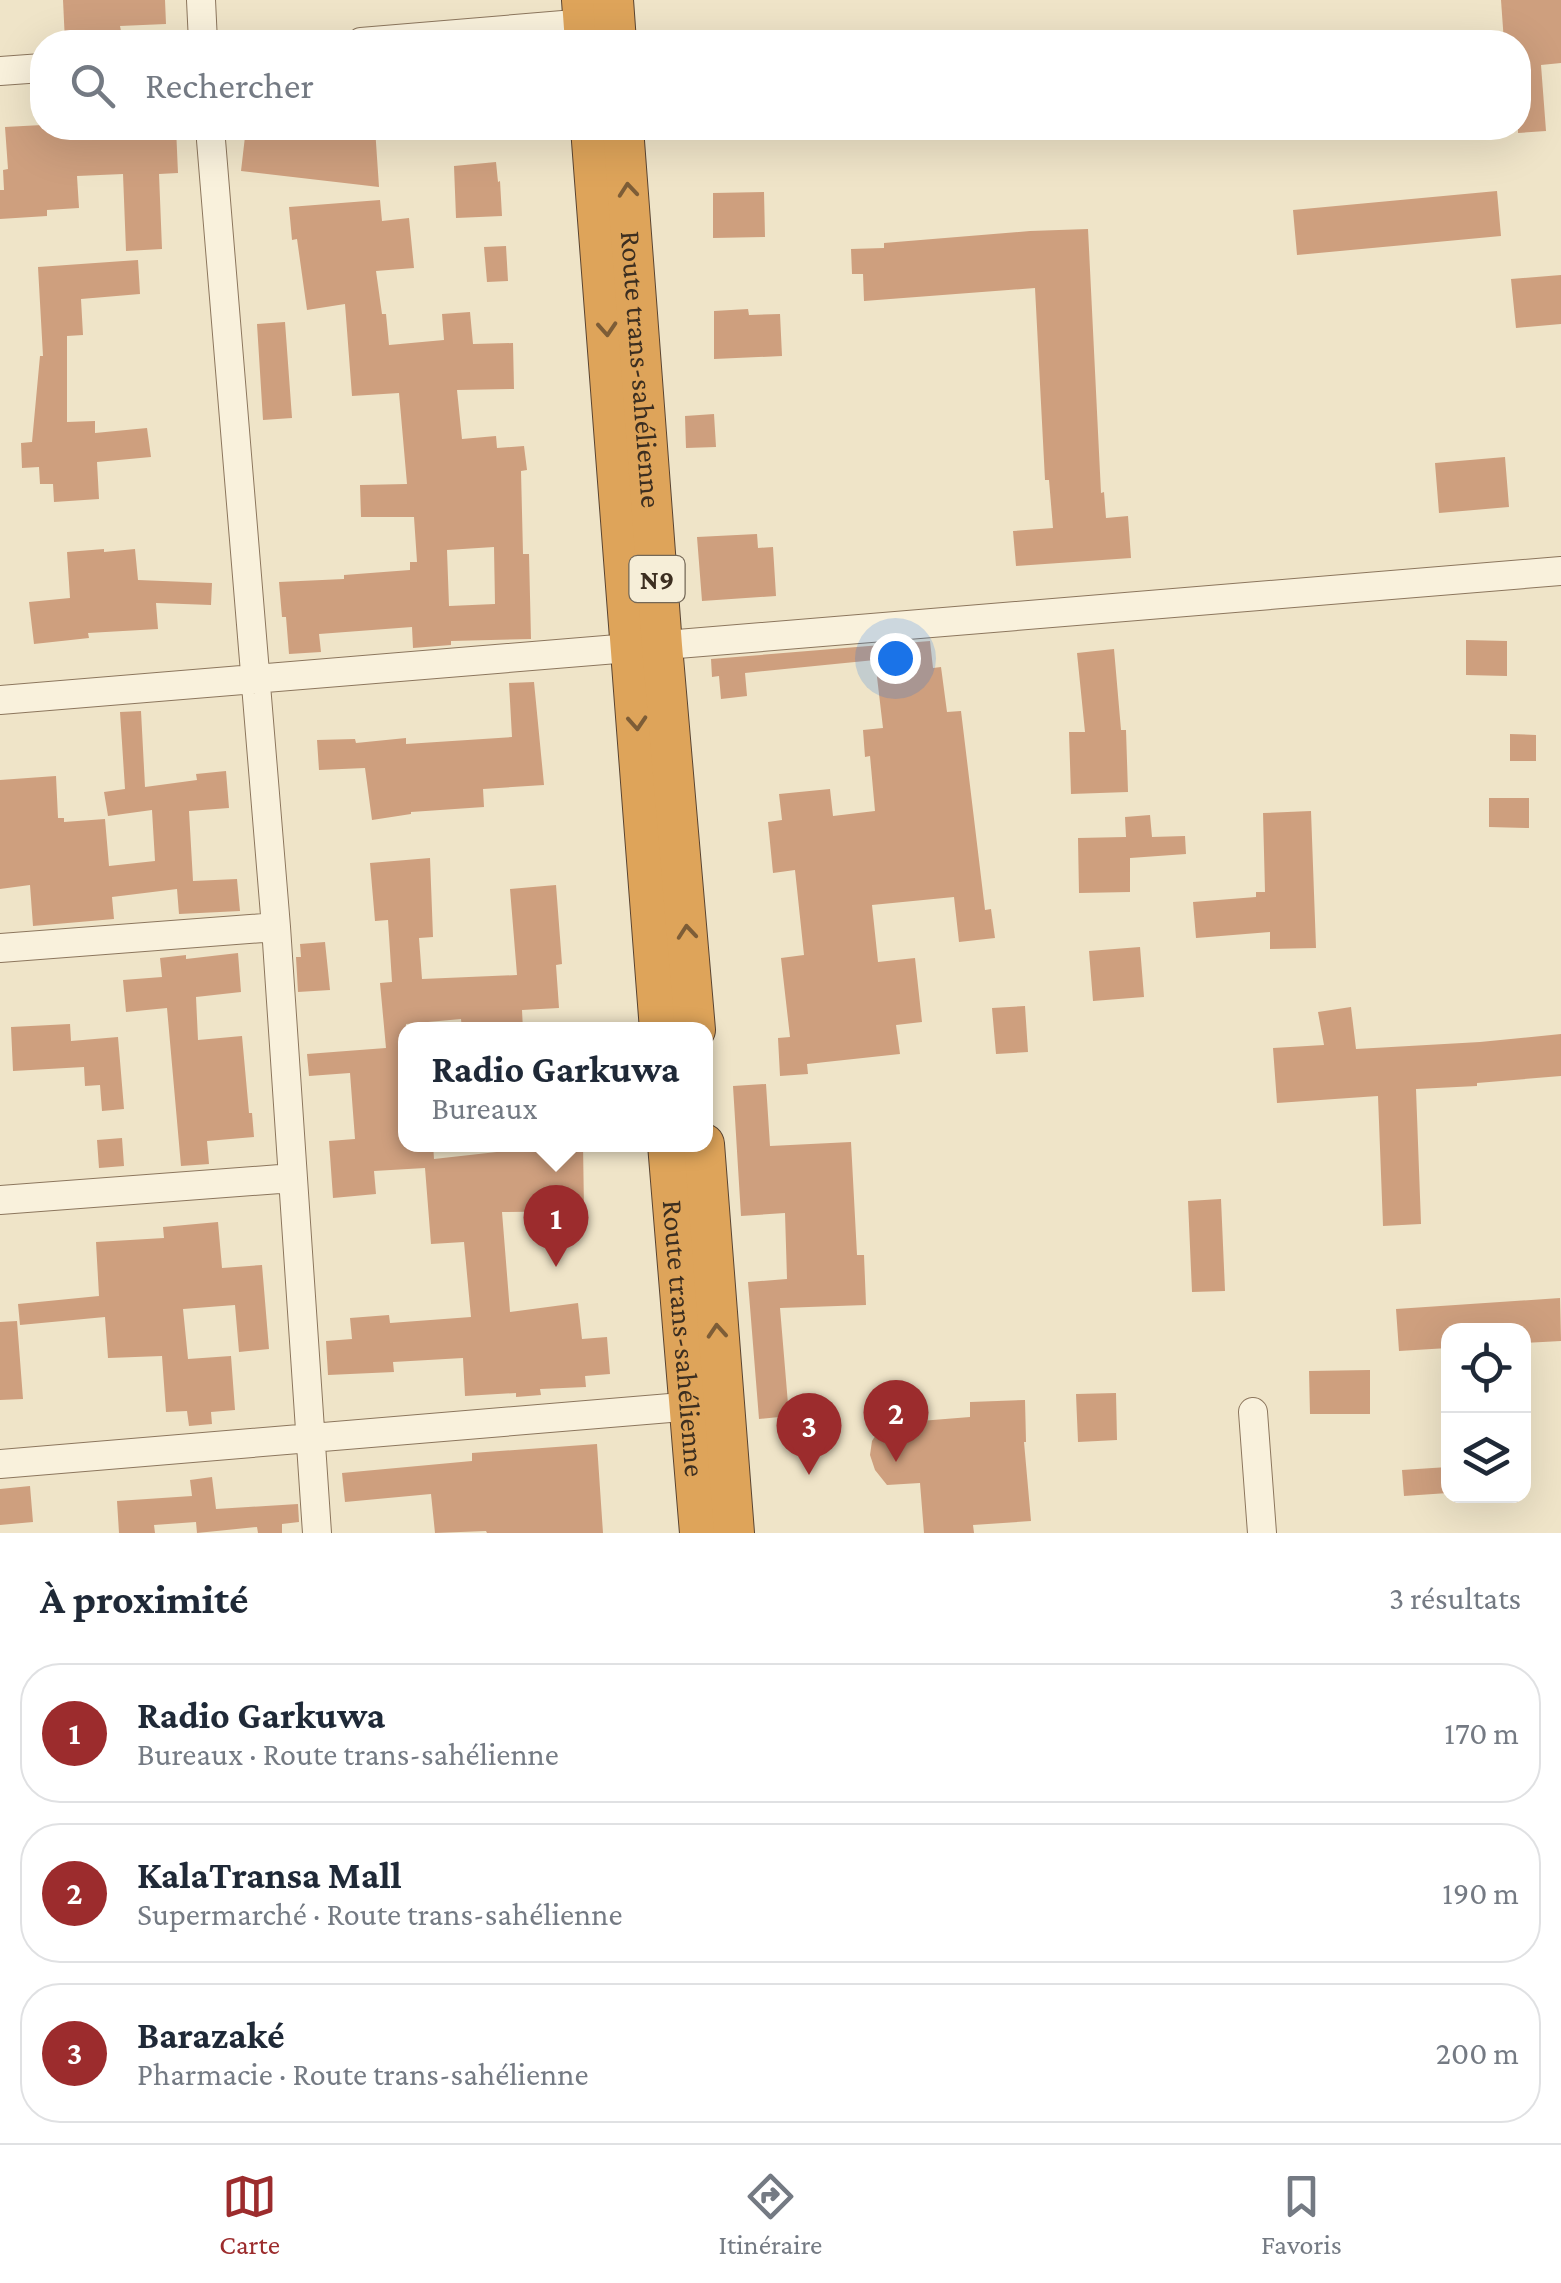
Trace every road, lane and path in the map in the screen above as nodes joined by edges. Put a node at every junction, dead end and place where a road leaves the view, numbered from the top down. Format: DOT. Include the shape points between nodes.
graph roads {
  1 [pos="201,0"];
  2 [pos="599,22"];
  3 [pos="202,30"];
  4 [pos="504,30"];
  5 [pos="30,69"];
  6 [pos="0,72"];
  7 [pos="211,140"];
  8 [pos="592,140"];
  9 [pos="624,140"];
  10 [pos="1561,570"];
  11 [pos="647,647"];
  12 [pos="256,681"];
  13 [pos="0,700"];
  14 [pos="276,927"];
  15 [pos="0,948"];
  16 [pos="660,1022"];
  17 [pos="694,1022"];
  18 [pos="669,1152"];
  19 [pos="705,1152"];
  20 [pos="294,1178"];
  21 [pos="0,1200"];
  22 [pos="707,1405"];
  23 [pos="1252,1412"];
  24 [pos="310,1437"];
  25 [pos="0,1464"];
  26 [pos="316,1533"];
  27 [pos="700,1533"];
  28 [pos="734,1533"];
  29 [pos="1262,1533"];
  1 -- 3 [label="street"];
  2 -- 4 [label="street"];
  5 -- 6 [label="street"];
  7 -- 12 [label="street"];
  8 -- 11 [label="highway, Route trans-sahélienne / N9, one-way"];
  11 -- 9 [label="highway, Route trans-sahélienne / N9, one-way"];
  10 -- 11 [label="street"];
  11 -- 12 [label="street"];
  11 -- 16 [label="highway, Route trans-sahélienne / N9, one-way"];
  17 -- 11 [label="highway, Route trans-sahélienne / N9, one-way"];
  12 -- 13 [label="street"];
  12 -- 14 [label="street"];
  14 -- 15 [label="street"];
  14 -- 20 [label="street"];
  18 -- 22 [label="highway, Route trans-sahélienne"];
  22 -- 19 [label="highway, Route trans-sahélienne, one-way" via="718,1344"];
  20 -- 21 [label="street"];
  20 -- 24 [label="street"];
  22 -- 24 [label="street"];
  22 -- 27 [label="highway, Route trans-sahélienne"];
  22 -- 28 [label="highway, Route trans-sahélienne"];
  23 -- 29 [label="street"];
  24 -- 25 [label="street"];
  24 -- 26 [label="street"];
}
